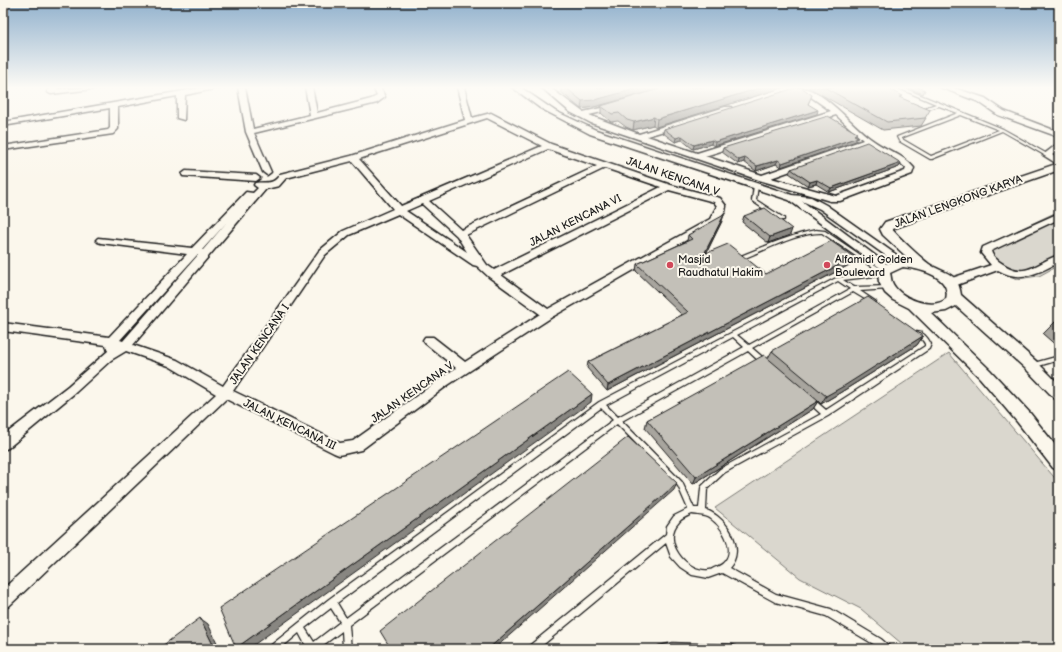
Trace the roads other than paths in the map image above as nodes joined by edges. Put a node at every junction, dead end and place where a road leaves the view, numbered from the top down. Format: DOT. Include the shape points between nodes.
graph roads {
  1 [pos="41,117"];
  2 [pos="114,117"];
  3 [pos="247,117"];
  4 [pos="308,117"];
  5 [pos="477,117"];
  6 [pos="495,117"];
  7 [pos="560,117"];
  8 [pos="588,117"];
  9 [pos="701,117"];
  10 [pos="820,117"];
  11 [pos="843,117"];
  12 [pos="950,117"];
  13 [pos="972,117"];
  14 [pos="1013,117"];
  15 [pos="469,120"];
  16 [pos="3,124"];
  17 [pos="1002,130"];
  18 [pos="250,132"];
  19 [pos="1059,135"];
  20 [pos="637,136"];
  21 [pos="868,141"];
  22 [pos="548,146"];
  23 [pos="1059,147"];
  24 [pos="3,148"];
  25 [pos="1044,153"];
  26 [pos="696,156"];
  27 [pos="354,158"];
  28 [pos="1059,164"];
  29 [pos="605,165"];
  30 [pos="267,172"];
  31 [pos="186,174"];
  32 [pos="283,178"];
  33 [pos="762,178"];
  34 [pos="259,183"];
  35 [pos="756,186"];
  36 [pos="668,187"];
  37 [pos="791,198"];
  38 [pos="423,200"];
  39 [pos="400,210"];
  40 [pos="1059,216"];
  41 [pos="782,219"];
  42 [pos="849,225"];
  43 [pos="835,230"];
  44 [pos="460,234"];
  45 [pos="101,240"];
  46 [pos="194,252"];
  47 [pos="206,253"];
  48 [pos="740,258"];
  49 [pos="1059,258"];
  50 [pos="903,263"];
  51 [pos="924,266"];
  52 [pos="999,266"];
  53 [pos="483,267"];
  54 [pos="886,271"];
  55 [pos="492,275"];
  56 [pos="838,279"];
  57 [pos="888,288"];
  58 [pos="854,289"];
  59 [pos="952,290"];
  60 [pos="914,305"];
  61 [pos="878,306"];
  62 [pos="548,314"];
  63 [pos="3,327"];
  64 [pos="914,331"];
  65 [pos="733,334"];
  66 [pos="429,340"];
  67 [pos="112,342"];
  68 [pos="125,346"];
  69 [pos="748,348"];
  70 [pos="107,357"];
  71 [pos="1059,358"];
  72 [pos="1032,366"];
  73 [pos="772,368"];
  74 [pos="465,369"];
  75 [pos="225,393"];
  76 [pos="1059,394"];
  77 [pos="808,398"];
  78 [pos="601,404"];
  79 [pos="826,414"];
  80 [pos="617,420"];
  81 [pos="3,444"];
  82 [pos="347,449"];
  83 [pos="1059,464"];
  84 [pos="692,511"];
  85 [pos="702,512"];
  86 [pos="668,538"];
  87 [pos="723,569"];
  88 [pos="3,600"];
  89 [pos="332,602"];
  90 [pos="345,623"];
  91 [pos="300,627"];
  92 [pos="273,649"];
  93 [pos="312,649"];
  94 [pos="347,649"];
  95 [pos="532,649"];
  96 [pos="662,649"];
  97 [pos="732,649"];
  98 [pos="886,649"];
  1 -- 16 [label="street"];
  2 -- 24 [label="street" via="114,129 110,132"];
  3 -- 18 [label="street"];
  4 -- 18 [label="street"];
  5 -- 15 [label="street, JALAN KENCANA V"];
  6 -- 22 [label="street, JALAN KENCANA V"];
  7 -- 35 [label="street" via="593,132"];
  8 -- 20 [label="street"];
  9 -- 20 [label="street"];
  10 -- 26 [label="street"];
  11 -- 21 [label="street"];
  12 -- 17 [label="lane" via="899,137 900,140 931,158"];
  13 -- 17 [label="lane"];
  14 -- 19 [label="street"];
  15 -- 27 [label="street, JALAN KENCANA V"];
  17 -- 25 [label="lane"];
  18 -- 30 [label="street"];
  20 -- 26 [label="street"];
  21 -- 33 [label="street"];
  21 -- 33 [label="street" via="907,165 909,172 837,199"];
  22 -- 29 [label="street, JALAN KENCANA V"];
  22 -- 38 [label="street, JALAN KENCANA I"];
  23 -- 25 [label="street"];
  25 -- 28 [label="street"];
  26 -- 33 [label="street"];
  27 -- 32 [label="street, JALAN KENCANA V"];
  27 -- 39 [label="street"];
  28 -- 51 [label="street, JALAN LENGKONG KARYA" via="889,225 887,232"];
  29 -- 36 [label="street, JALAN KENCANA V"];
  29 -- 44 [label="street"];
  30 -- 32 [label="street" via="278,172"];
  30 -- 34 [label="street"];
  31 -- 34 [label="street"];
  32 -- 34 [label="street, JALAN KENCANA V" via="277,184"];
  34 -- 46 [label="street"];
  34 -- 47 [label="street"];
  35 -- 37 [label="street"];
  35 -- 41 [label="lane" via="754,200"];
  36 -- 55 [label="street, JALAN KENCANA VI"];
  36 -- 62 [label="street, JALAN KENCANA V" via="717,200 722,206 720,212 713,221"];
  37 -- 42 [label="street" via="809,200 823,206"];
  37 -- 43 [label="street"];
  38 -- 39 [label="street, JALAN KENCANA I"];
  38 -- 44 [label="street"];
  39 -- 53 [label="street"];
  39 -- 75 [label="street, JALAN KENCANA I" via="346,233 322,253"];
  40 -- 52 [label="street" via="986,250 989,257"];
  42 -- 43 [label="street"];
  42 -- 50 [label="street"];
  43 -- 54 [label="street"];
  44 -- 53 [label="street"];
  45 -- 46 [label="street"];
  46 -- 47 [label="street"];
  46 -- 67 [label="street"];
  47 -- 68 [label="street"];
  48 -- 54 [label="lane" via="818,230"];
  49 -- 52 [label="street" via="1024,274"];
  50 -- 51 [label="street"];
  50 -- 54 [label="street"];
  51 -- 59 [label="street" via="943,276"];
  52 -- 59 [label="street"];
  53 -- 55 [label="street"];
  54 -- 56 [label="lane"];
  54 -- 57 [label="street" via="884,278"];
  55 -- 62 [label="street"];
  56 -- 58 [label="lane"];
  56 -- 65 [label="lane"];
  57 -- 58 [label="lane"];
  57 -- 60 [label="street"];
  58 -- 61 [label="lane"];
  58 -- 69 [label="lane"];
  59 -- 60 [label="street" via="952,302 946,306 937,308"];
  59 -- 72 [label="street"];
  60 -- 83 [label="street" via="985,374 1024,418"];
  62 -- 74 [label="street, JALAN KENCANA V"];
  63 -- 67 [label="street, JALAN KENCANA III"];
  64 -- 79 [label="lane" via="926,339 927,347"];
  65 -- 69 [label="lane"];
  65 -- 78 [label="lane"];
  66 -- 74 [label="street"];
  67 -- 68 [label="street, JALAN KENCANA III"];
  67 -- 70 [label="street"];
  68 -- 70 [label="street"];
  68 -- 75 [label="street, JALAN KENCANA III" via="173,363"];
  69 -- 73 [label="lane"];
  69 -- 80 [label="lane"];
  70 -- 81 [label="street" via="72,389"];
  71 -- 72 [label="lane"];
  72 -- 76 [label="street"];
  74 -- 82 [label="street, JALAN KENCANA V" via="356,446"];
  75 -- 82 [label="street, JALAN KENCANA III" via="339,449"];
  75 -- 88 [label="street, JALAN KENCANA I"];
  77 -- 79 [label="lane"];
  78 -- 80 [label="lane"];
  78 -- 89 [label="lane"];
  79 -- 85 [label="lane" via="722,471 704,488"];
  80 -- 84 [label="lane" via="682,486"];
  80 -- 90 [label="lane"];
  84 -- 85 [label="lane"];
  84 -- 86 [label="lane" via="675,519"];
  85 -- 87 [label="lane" via="712,516 728,531 732,552"];
  86 -- 87 [label="lane" via="675,557 688,568 704,574"];
  86 -- 95 [label="lane"];
  87 -- 98 [label="lane" via="775,598 828,612"];
  89 -- 90 [label="lane"];
  89 -- 91 [label="lane"];
  90 -- 93 [label="lane"];
  90 -- 94 [label="lane"];
  91 -- 92 [label="lane"];
  91 -- 93 [label="lane"];
  96 -- 97 [label="lane"];
}
